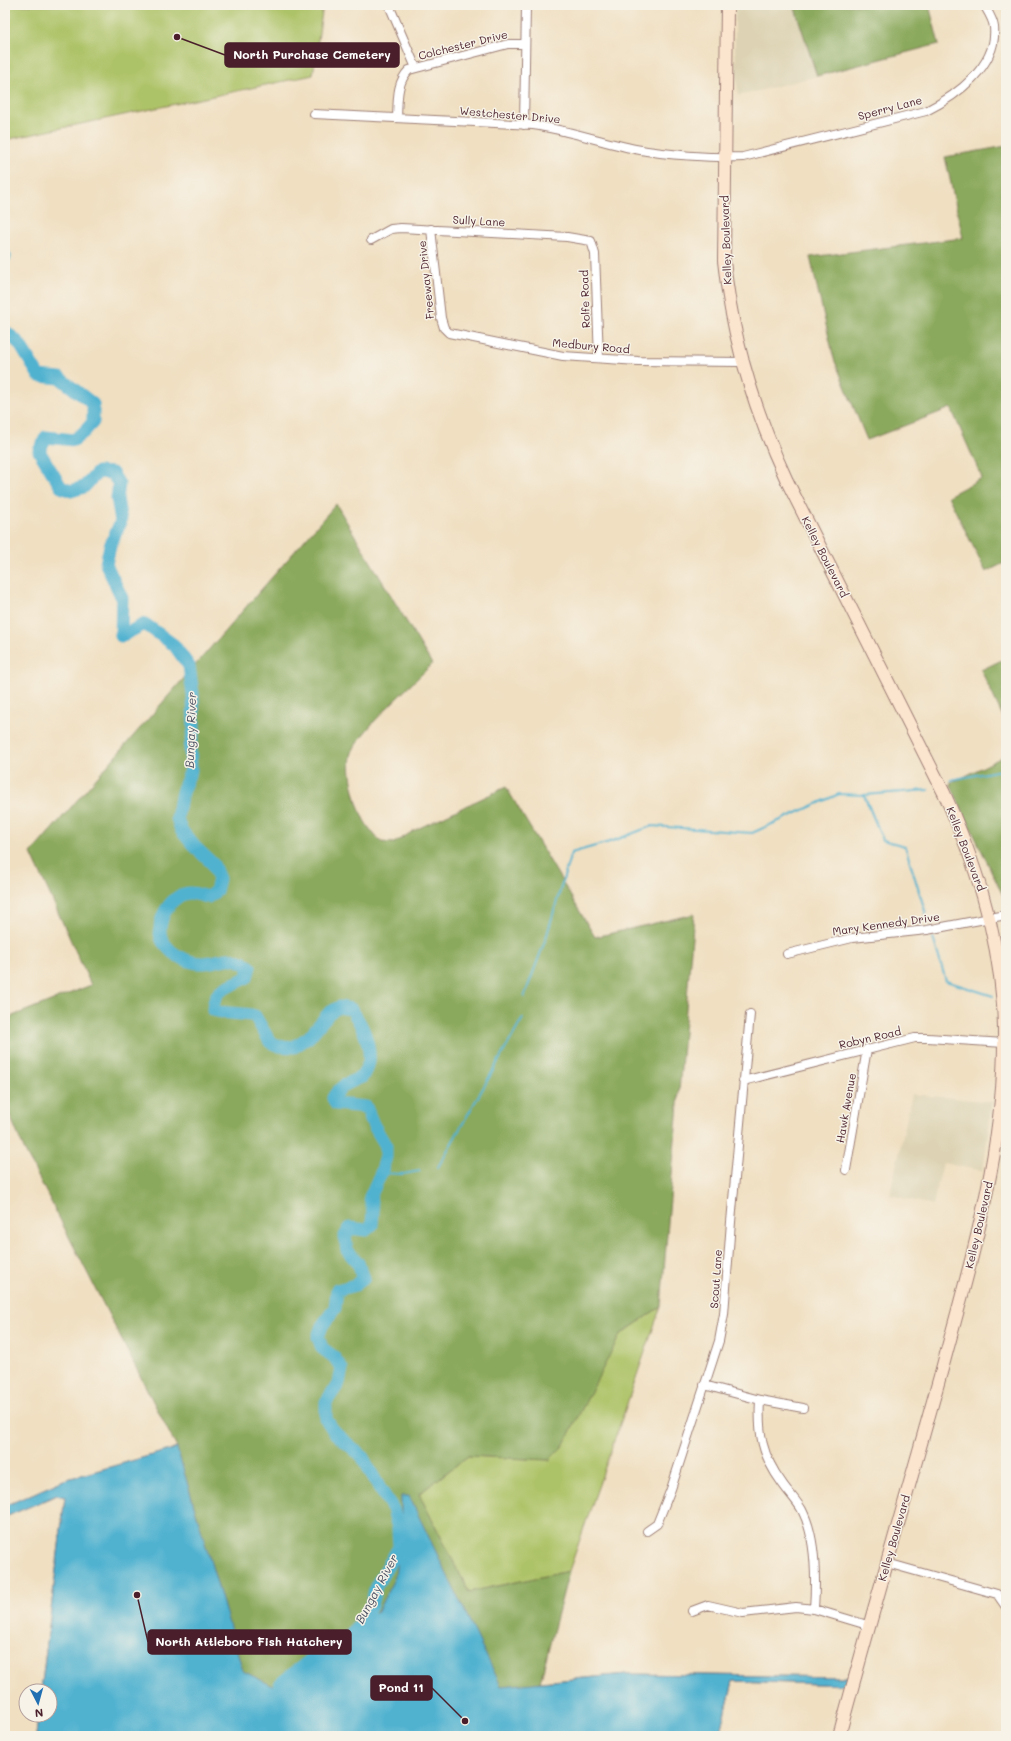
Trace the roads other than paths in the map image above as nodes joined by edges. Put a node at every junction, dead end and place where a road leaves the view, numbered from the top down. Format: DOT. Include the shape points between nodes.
graph roads {
  1 [pos="389,5"];
  2 [pos="526,5"];
  3 [pos="727,5"];
  4 [pos="984,5"];
  5 [pos="526,44"];
  6 [pos="416,68"];
  7 [pos="314,114"];
  8 [pos="397,118"];
  9 [pos="524,125"];
  10 [pos="725,158"];
  11 [pos="431,229"];
  12 [pos="371,240"];
  13 [pos="590,240"];
  14 [pos="444,328"];
  15 [pos="599,358"];
  16 [pos="742,362"];
  17 [pos="1006,916"];
  18 [pos="989,918"];
  19 [pos="787,954"];
  20 [pos="750,1014"];
  21 [pos="1004,1043"];
  22 [pos="867,1049"];
  23 [pos="744,1081"];
  24 [pos="846,1170"];
  25 [pos="704,1385"];
  26 [pos="760,1400"];
  27 [pos="803,1408"];
  28 [pos="647,1531"];
  29 [pos="887,1562"];
  30 [pos="1006,1607"];
  31 [pos="814,1609"];
  32 [pos="692,1611"];
  33 [pos="868,1632"];
  34 [pos="839,1736"];
  1 -- 6 [label="street"];
  2 -- 5 [label="street"];
  3 -- 10 [label="main road, Kelley Boulevard"];
  4 -- 10 [label="street, Sperry Lane" via="994,27 991,47 985,62 962,90 944,102 926,111 753,155"];
  5 -- 6 [label="street, Colchester Drive" via="508,44"];
  5 -- 9 [label="street"];
  6 -- 8 [label="street, Colchester Drive" via="409,70 402,77 398,93"];
  7 -- 8 [label="street, Westchester Drive"];
  8 -- 9 [label="street, Westchester Drive"];
  9 -- 10 [label="street, Westchester Drive" via="566,131 636,149"];
  10 -- 16 [label="main road, Kelley Boulevard" via="724,261 728,296"];
  11 -- 12 [label="street, Sully Lane" via="391,229"];
  11 -- 13 [label="street, Sully Lane"];
  11 -- 14 [label="street, Freeway Drive" via="440,318"];
  13 -- 15 [label="street, Rolfe Road" via="595,254"];
  14 -- 15 [label="street, Medbury Road" via="452,334 536,352"];
  15 -- 16 [label="street, Medbury Road"];
  16 -- 18 [label="main road, Kelley Boulevard" via="767,438 780,466 958,824 975,868"];
  17 -- 18 [label="street, Mary Kennedy Drive"];
  18 -- 19 [label="street, Mary Kennedy Drive" via="927,930 852,938"];
  18 -- 21 [label="main road, Kelley Boulevard" via="1000,974"];
  20 -- 23 [label="street, Scout Lane"];
  21 -- 22 [label="street, Robyn Road" via="915,1038"];
  21 -- 29 [label="main road, Kelley Boulevard" via="997,1131 985,1203 964,1289"];
  22 -- 23 [label="street, Robyn Road"];
  22 -- 24 [label="street, Hawk Avenue"];
  23 -- 25 [label="street, Scout Lane" via="724,1314 719,1341"];
  25 -- 26 [label="street"];
  25 -- 28 [label="street, Scout Lane" via="671,1489 657,1524"];
  26 -- 27 [label="street"];
  26 -- 31 [label="street" via="758,1424 764,1452 802,1510 810,1532 815,1579"];
  29 -- 30 [label="street" via="997,1594"];
  29 -- 33 [label="main road, Kelley Boulevard"];
  31 -- 32 [label="street" via="796,1607 743,1613 708,1604"];
  31 -- 33 [label="street" via="864,1624"];
  33 -- 34 [label="main road, Kelley Boulevard"];
}
